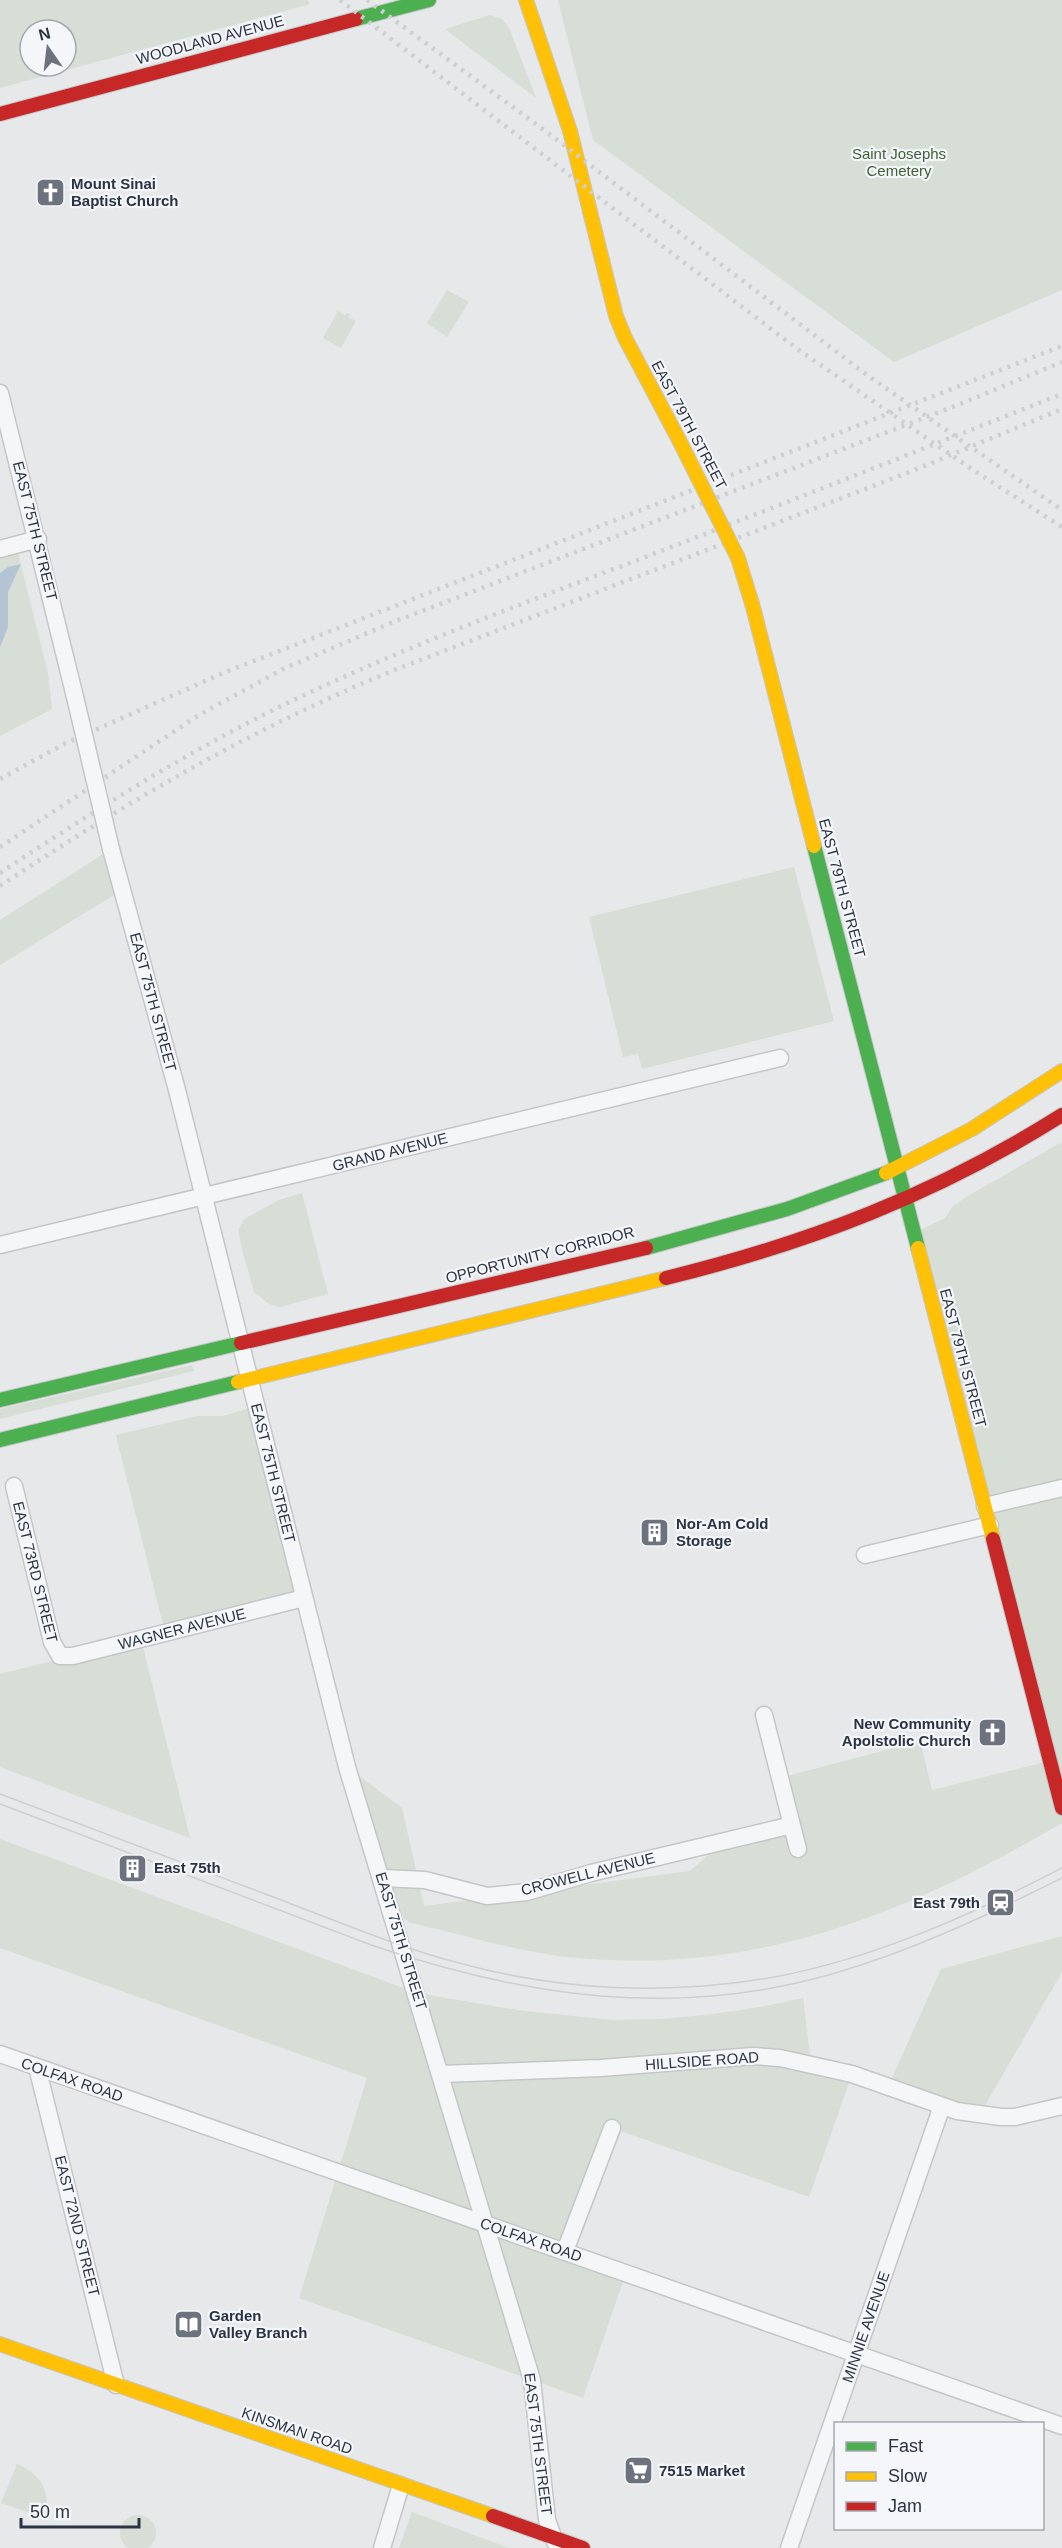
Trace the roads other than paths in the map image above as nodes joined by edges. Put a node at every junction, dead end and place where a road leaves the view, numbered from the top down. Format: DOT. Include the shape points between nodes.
graph roads {
  1 [pos="429,0"];
  2 [pos="526,0"];
  3 [pos="0,114"];
  4 [pos="0,393"];
  5 [pos="38,539"];
  6 [pos="0,549"];
  7 [pos="780,1058"];
  8 [pos="1062,1071"];
  9 [pos="1062,1115"];
  10 [pos="897,1168"];
  11 [pos="204,1197"];
  12 [pos="906,1201"];
  13 [pos="0,1245"];
  14 [pos="241,1345"];
  15 [pos="250,1379"];
  16 [pos="0,1400"];
  17 [pos="0,1440"];
  18 [pos="14,1486"];
  19 [pos="1062,1488"];
  20 [pos="985,1506"];
  21 [pos="990,1525"];
  22 [pos="865,1556"];
  23 [pos="304,1598"];
  24 [pos="60,1656"];
  25 [pos="764,1715"];
  26 [pos="1062,1808"];
  27 [pos="792,1825"];
  28 [pos="798,1850"];
  29 [pos="382,1878"];
  30 [pos="0,2054"];
  31 [pos="37,2067"];
  32 [pos="441,2074"];
  33 [pos="942,2106"];
  34 [pos="1062,2106"];
  35 [pos="612,2128"];
  36 [pos="487,2225"];
  37 [pos="566,2251"];
  38 [pos="0,2344"];
  39 [pos="857,2353"];
  40 [pos="116,2385"];
  41 [pos="1062,2426"];
  42 [pos="401,2486"];
  43 [pos="556,2543"];
  44 [pos="382,2548"];
  45 [pos="583,2548"];
  46 [pos="789,2548"];
  1 -- 3 [label="main road, WOODLAND AVENUE"];
  2 -- 10 [label="main road, EAST 79TH STREET, bridge" via="570,131 624,338 738,558"];
  4 -- 5 [label="street, EAST 75TH STREET"];
  5 -- 6 [label="street"];
  5 -- 11 [label="street, EAST 75TH STREET, bridge" via="111,849"];
  7 -- 11 [label="street, GRAND AVENUE"];
  8 -- 10 [label="main road, OPPORTUNITY CORRIDOR" via="984,1122"];
  9 -- 12 [label="main road" via="973,1168"];
  10 -- 12 [label="main road, EAST 79TH STREET"];
  10 -- 14 [label="main road, OPPORTUNITY CORRIDOR" via="762,1216"];
  11 -- 13 [label="street, GRAND AVENUE"];
  11 -- 14 [label="street, EAST 75TH STREET"];
  12 -- 15 [label="main road" via="826,1233 723,1264"];
  12 -- 20 [label="main road, EAST 79TH STREET"];
  14 -- 15 [label="street, EAST 75TH STREET"];
  14 -- 16 [label="main road, OPPORTUNITY CORRIDOR"];
  15 -- 17 [label="main road"];
  15 -- 23 [label="street, EAST 75TH STREET"];
  18 -- 24 [label="street, EAST 73RD STREET" via="52,1642"];
  19 -- 20 [label="street"];
  20 -- 21 [label="main road, EAST 79TH STREET"];
  21 -- 22 [label="street"];
  21 -- 26 [label="main road, EAST 79TH STREET"];
  23 -- 24 [label="street, WAGNER AVENUE" via="73,1656"];
  23 -- 29 [label="street, EAST 75TH STREET" via="347,1767"];
  25 -- 27 [label="street"];
  27 -- 28 [label="street"];
  27 -- 29 [label="street, CROWELL AVENUE" via="527,1892 488,1896 425,1880"];
  29 -- 32 [label="street, EAST 75TH STREET"];
  30 -- 31 [label="street, COLFAX ROAD"];
  31 -- 36 [label="street, COLFAX ROAD"];
  31 -- 40 [label="street, EAST 72ND STREET"];
  32 -- 33 [label="street, HILLSIDE ROAD" via="771,2057 852,2074"];
  32 -- 36 [label="street, EAST 75TH STREET"];
  33 -- 34 [label="street, HILLSIDE ROAD" via="1015,2117"];
  33 -- 39 [label="street, MINNIE AVENUE"];
  35 -- 37 [label="street"];
  36 -- 37 [label="street, COLFAX ROAD"];
  36 -- 43 [label="street, EAST 75TH STREET" via="532,2380 547,2520"];
  37 -- 39 [label="street, COLFAX ROAD"];
  38 -- 40 [label="main road, KINSMAN ROAD"];
  39 -- 41 [label="street, COLFAX ROAD"];
  39 -- 46 [label="street, MINNIE AVENUE"];
  40 -- 42 [label="main road, KINSMAN ROAD"];
  42 -- 43 [label="main road, KINSMAN ROAD"];
  42 -- 44 [label="street"];
  43 -- 45 [label="main road, KINSMAN ROAD"];
}
